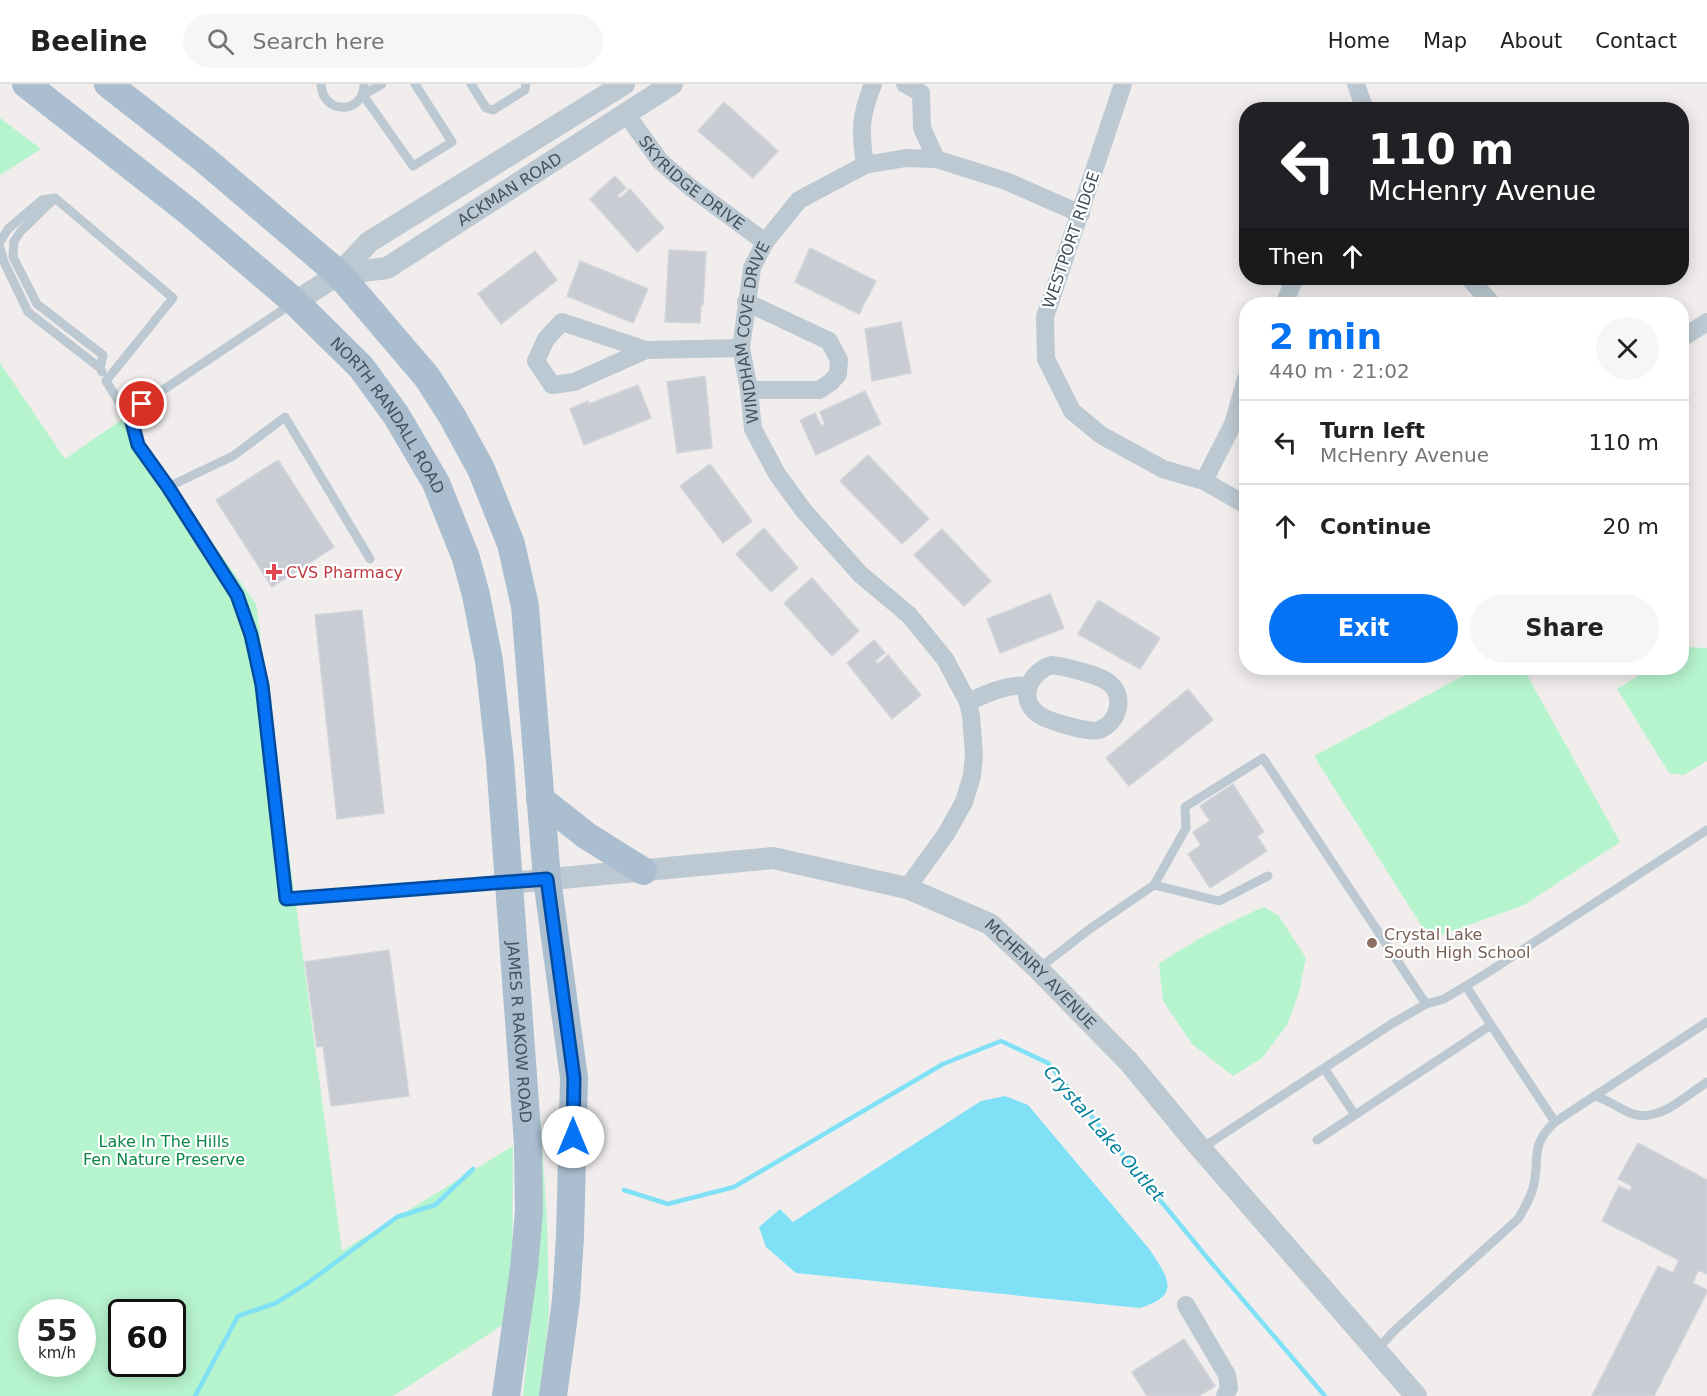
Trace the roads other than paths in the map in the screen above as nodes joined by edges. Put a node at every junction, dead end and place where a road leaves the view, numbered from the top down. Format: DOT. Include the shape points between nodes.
graph roads {
  1 [pos="26,84"];
  2 [pos="108,84"];
  3 [pos="321,84"];
  4 [pos="364,84"];
  5 [pos="382,84"];
  6 [pos="415,84"];
  7 [pos="471,84"];
  8 [pos="526,84"];
  9 [pos="672,84"];
  10 [pos="873,84"];
  11 [pos="905,84"];
  12 [pos="1123,84"];
  13 [pos="1356,84"];
  14 [pos="616,86"];
  15 [pos="363,95"];
  16 [pos="1362,102"];
  17 [pos="626,114"];
  18 [pos="936,159"];
  19 [pos="865,165"];
  20 [pos="55,198"];
  21 [pos="1081,213"];
  22 [pos="0,242"];
  23 [pos="765,242"];
  24 [pos="0,248"];
  25 [pos="339,274"];
  26 [pos="1475,285"];
  27 [pos="1486,297"];
  28 [pos="295,302"];
  29 [pos="746,302"];
  30 [pos="1707,322"];
  31 [pos="1689,334"];
  32 [pos="741,348"];
  33 [pos="646,350"];
  34 [pos="100,368"];
  35 [pos="106,381"];
  36 [pos="749,390"];
  37 [pos="1239,403"];
  38 [pos="132,422"];
  39 [pos="1204,481"];
  40 [pos="168,487"];
  41 [pos="1239,501"];
  42 [pos="370,559"];
  43 [pos="1028,686"];
  44 [pos="968,702"];
  45 [pos="540,799"];
  46 [pos="1707,830"];
  47 [pos="643,871"];
  48 [pos="1268,876"];
  49 [pos="547,879"];
  50 [pos="508,883"];
  51 [pos="1154,885"];
  52 [pos="908,888"];
  53 [pos="1038,969"];
  54 [pos="1466,986"];
  55 [pos="1426,1004"];
  56 [pos="1707,1022"];
  57 [pos="1491,1025"];
  58 [pos="1324,1068"];
  59 [pos="1707,1082"];
  60 [pos="1594,1096"];
  61 [pos="1354,1115"];
  62 [pos="1555,1122"];
  63 [pos="1317,1140"];
  64 [pos="1201,1149"];
  65 [pos="1186,1305"];
  66 [pos="1376,1351"];
  67 [pos="506,1396"];
  68 [pos="553,1396"];
  69 [pos="1225,1396"];
  70 [pos="1416,1396"];
  1 -- 28 [label="main road, NORTH RANDALL ROAD" via="188,211"];
  2 -- 25 [label="main road"];
  3 -- 15 [label="lane" via="327,101 340,107 353,105"];
  4 -- 15 [label="lane"];
  5 -- 15 [label="lane"];
  6 -- 15 [label="lane" via="452,142 412,166"];
  7 -- 8 [label="lane" via="486,108 492,110 525,90"];
  9 -- 17 [label="street, ACKMAN ROAD"];
  10 -- 19 [label="street" via="863,108 860,135"];
  11 -- 18 [label="street" via="921,93 922,128"];
  12 -- 21 [label="street, WESTPORT RIDGE"];
  13 -- 16 [label="street"];
  14 -- 25 [label="street, ACKMAN ROAD" via="369,242"];
  17 -- 23 [label="street, SKYRIDGE DRIVE" via="660,161"];
  17 -- 25 [label="street, ACKMAN ROAD" via="387,268"];
  18 -- 19 [label="street, WINDHAM COVE DRIVE" via="906,158"];
  18 -- 21 [label="street, WINDHAM COVE DRIVE" via="1006,181"];
  19 -- 23 [label="street, WINDHAM COVE DRIVE" via="799,200"];
  20 -- 22 [label="lane" via="42,200 8,229"];
  20 -- 34 [label="lane" via="21,231 14,241 13,257 37,304 103,355"];
  20 -- 35 [label="lane" via="172,298"];
  21 -- 39 [label="street, WESTPORT RIDGE" via="1045,318 1046,359 1072,411 1101,435 1164,469"];
  23 -- 29 [label="street, WINDHAM COVE DRIVE" via="752,268"];
  24 -- 34 [label="lane" via="28,312"];
  25 -- 28 [label="street, ACKMAN ROAD"];
  25 -- 45 [label="main road" via="427,377 446,406 481,469 511,544 525,606"];
  26 -- 27 [label="street"];
  28 -- 38 [label="lane" via="142,404"];
  28 -- 50 [label="main road, NORTH RANDALL ROAD" via="361,367 386,399 436,483 466,558 489,661"];
  29 -- 32 [label="street, WINDHAM COVE DRIVE"];
  29 -- 36 [label="street" via="829,341 839,360 838,374 819,390"];
  30 -- 31 [label="street"];
  32 -- 33 [label="street"];
  32 -- 36 [label="street, WINDHAM COVE DRIVE"];
  33 -- 33 [label="street" via="562,322 546,339 536,361 552,385 574,382"];
  34 -- 35 [label="lane"];
  35 -- 38 [label="lane"];
  36 -- 44 [label="street, WINDHAM COVE DRIVE" via="753,429 777,474 804,512 860,574 909,615 945,659"];
  37 -- 39 [label="street" via="1233,424"];
  38 -- 40 [label="lane" via="138,445"];
  39 -- 41 [label="street, WESTPORT RIDGE"];
  40 -- 42 [label="lane" via="233,456 285,417"];
  40 -- 50 [label="lane" via="237,595 251,635 262,685 286,899"];
  43 -- 43 [label="street" via="1031,707 1038,715 1084,731 1105,728 1118,711 1119,700 1108,682 1062,666 1041,669"];
  43 -- 44 [label="street" via="1015,684"];
  44 -- 52 [label="street, WINDHAM COVE DRIVE" via="974,754 964,802"];
  45 -- 47 [label="main road" via="587,836"];
  45 -- 49 [label="main road"];
  46 -- 54 [label="lane"];
  47 -- 49 [label="street, MCHENRY AVENUE"];
  47 -- 52 [label="street, MCHENRY AVENUE" via="773,858"];
  48 -- 51 [label="lane" via="1219,901"];
  49 -- 50 [label="street, MCHENRY AVENUE"];
  49 -- 68 [label="main road" via="574,1078 569,1258"];
  50 -- 67 [label="main road, JAMES R RAKOW ROAD" via="528,1144 528,1211"];
  51 -- 53 [label="lane"];
  51 -- 55 [label="lane" via="1186,828 1185,807 1263,758"];
  52 -- 53 [label="street, MCHENRY AVENUE" via="990,924"];
  53 -- 64 [label="street, MCHENRY AVENUE" via="1129,1062"];
  54 -- 55 [label="lane"];
  54 -- 57 [label="lane"];
  55 -- 58 [label="lane"];
  56 -- 60 [label="lane"];
  57 -- 61 [label="lane"];
  57 -- 62 [label="lane"];
  58 -- 61 [label="lane"];
  58 -- 64 [label="lane"];
  59 -- 60 [label="lane" via="1655,1116 1635,1115"];
  60 -- 62 [label="lane"];
  61 -- 63 [label="lane"];
  62 -- 66 [label="lane" via="1537,1144 1533,1187 1518,1219"];
  64 -- 66 [label="street, MCHENRY AVENUE"];
  65 -- 69 [label="street" via="1227,1375 1229,1388"];
  66 -- 70 [label="street, MCHENRY AVENUE"];
}
